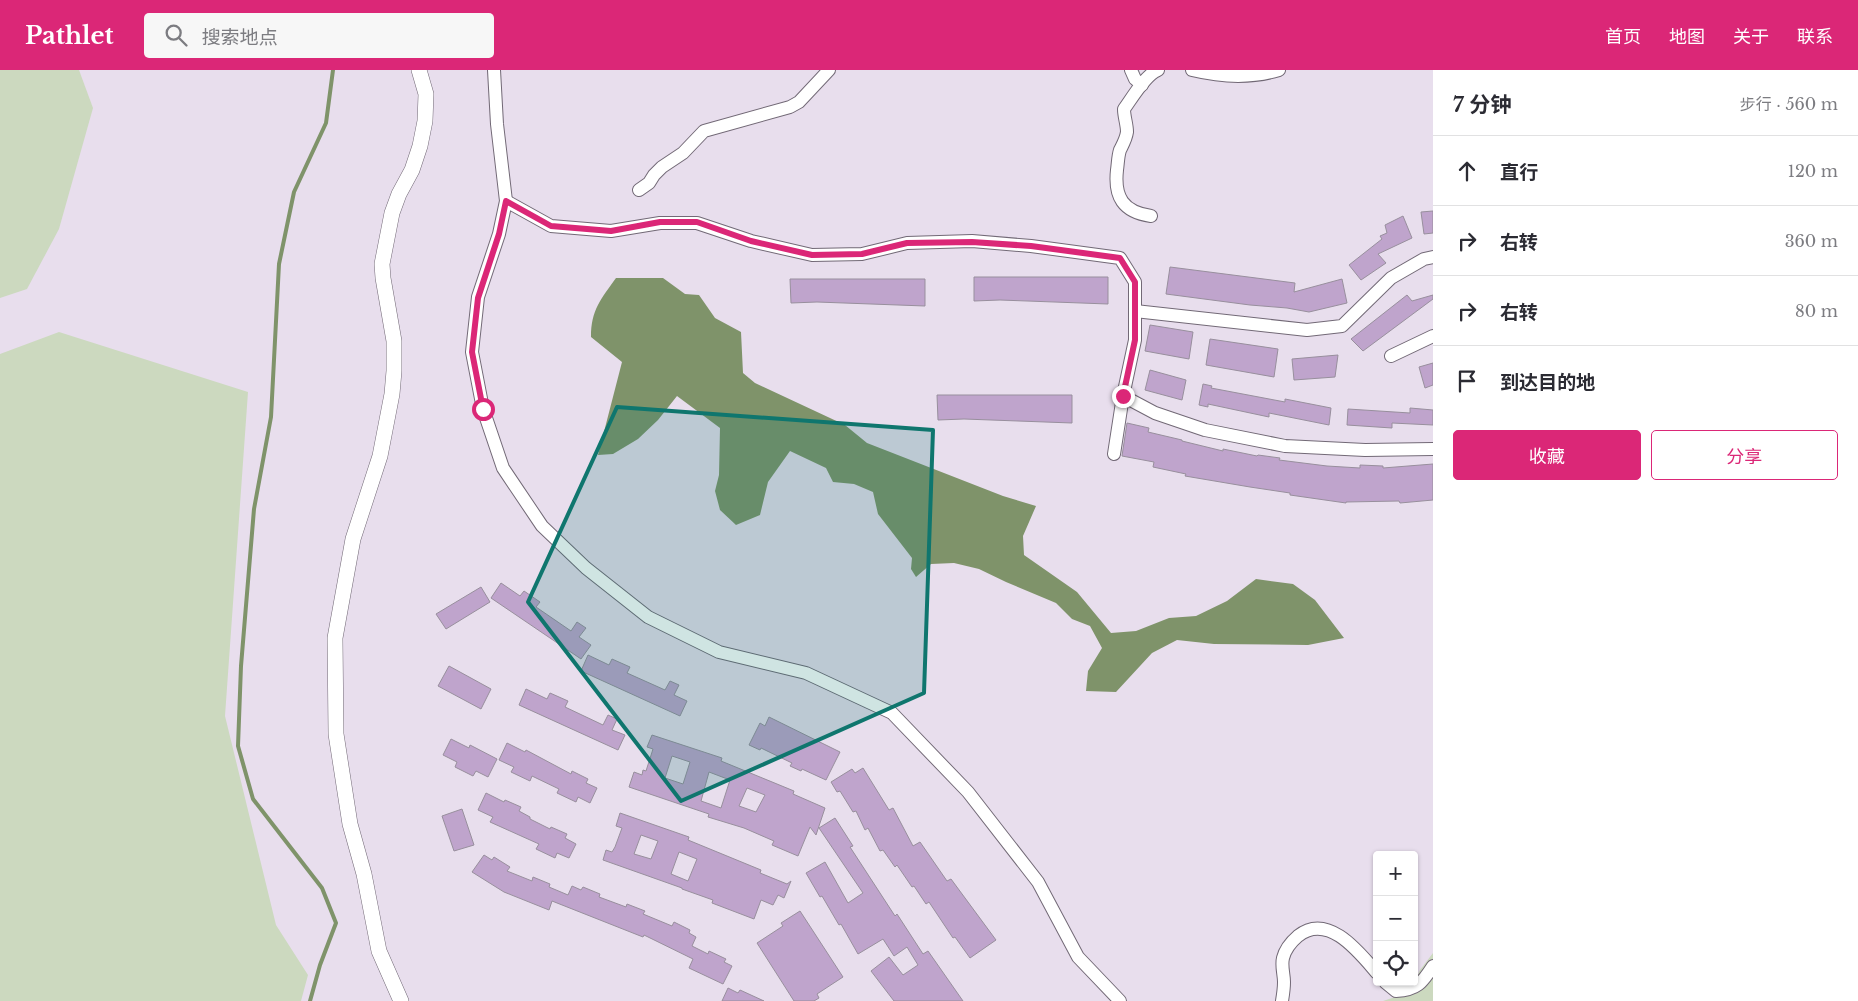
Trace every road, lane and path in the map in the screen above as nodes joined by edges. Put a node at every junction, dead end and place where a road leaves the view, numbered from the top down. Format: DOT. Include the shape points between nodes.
graph roads {
  1 [pos="419,70"];
  2 [pos="494,70"];
  3 [pos="829,70"];
  4 [pos="1131,70"];
  5 [pos="1158,70"];
  6 [pos="1192,70"];
  7 [pos="1279,70"];
  8 [pos="1142,85"];
  9 [pos="639,190"];
  10 [pos="506,201"];
  11 [pos="1151,216"];
  12 [pos="1433,257"];
  13 [pos="1135,311"];
  14 [pos="1433,336"];
  15 [pos="1391,356"];
  16 [pos="1123,396"];
  17 [pos="1433,449"];
  18 [pos="1114,454"];
  19 [pos="1433,966"];
  20 [pos="1373,969"];
  21 [pos="1418,985"];
  22 [pos="1390,986"];
  23 [pos="1417,986"];
  24 [pos="401,1001"];
  25 [pos="1120,1001"];
  26 [pos="1282,1001"];
  1 -- 24 [label="street" via="426,94 425,121 412,170 392,213 382,264 394,341 392,394 380,456 353,539 335,638 336,734 350,824 364,874 379,951"];
  2 -- 10 [label="street"];
  3 -- 9 [label="street" via="799,102 790,107 704,131"];
  4 -- 8 [label="street"];
  5 -- 8 [label="street"];
  6 -- 7 [label="street" via="1243,76"];
  8 -- 11 [label="street" via="1124,108 1127,132 1120,150 1116,184 1123,203 1139,214"];
  10 -- 13 [label="street" via="551,226 611,231 660,222 697,222 751,241 812,255 862,254 907,243 972,242 1120,258 1135,282"];
  10 -- 25 [label="street" via="478,298 472,352 483,409 503,468 542,526 586,568 648,617 719,652 806,673 892,713 968,792 1038,882 1078,957"];
  12 -- 13 [label="street" via="1391,278 1342,326 1307,330"];
  13 -- 16 [label="street" via="1135,340"];
  14 -- 15 [label="street"];
  16 -- 17 [label="street" via="1155,413 1205,430 1285,446"];
  16 -- 18 [label="street"];
  19 -- 21 [label="street"];
  20 -- 26 [label="street" via="1345,939 1334,933 1322,929 1305,932 1292,942 1283,958"];
  22 -- 23 [label="street" via="1396,991"];
}
